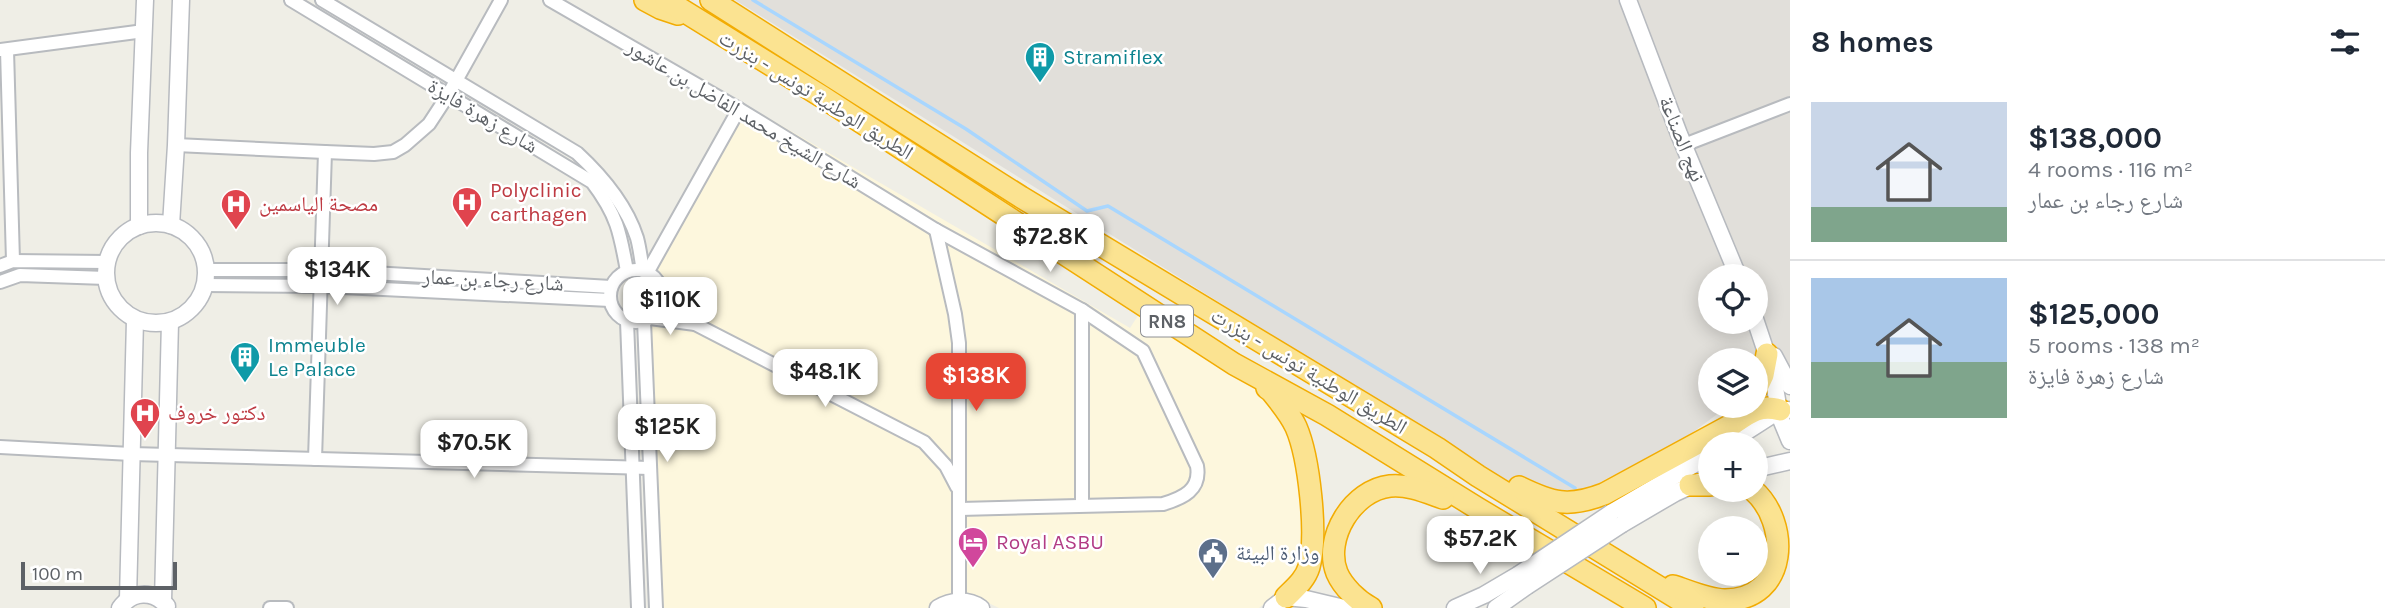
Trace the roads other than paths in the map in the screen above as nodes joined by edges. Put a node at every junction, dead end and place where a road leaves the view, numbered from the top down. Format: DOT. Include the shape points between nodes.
graph roads {
  1 [pos="145,0"];
  2 [pos="180,0"];
  3 [pos="291,0"];
  4 [pos="322,0"];
  5 [pos="501,0"];
  6 [pos="550,0"];
  7 [pos="645,0"];
  8 [pos="666,0"];
  9 [pos="711,0"];
  10 [pos="1628,0"];
  11 [pos="698,20"];
  12 [pos="144,31"];
  13 [pos="3,50"];
  14 [pos="456,81"];
  15 [pos="448,95"];
  16 [pos="1790,104"];
  17 [pos="739,109"];
  18 [pos="176,145"];
  19 [pos="1685,145"];
  20 [pos="325,152"];
  21 [pos="171,225"];
  22 [pos="139,226"];
  23 [pos="936,230"];
  24 [pos="13,261"];
  25 [pos="1733,264"];
  26 [pos="0,266"];
  27 [pos="106,270"];
  28 [pos="321,270"];
  29 [pos="627,271"];
  30 [pos="645,272"];
  31 [pos="206,277"];
  32 [pos="0,282"];
  33 [pos="321,286"];
  34 [pos="661,290"];
  35 [pos="611,293"];
  36 [pos="1082,310"];
  37 [pos="647,319"];
  38 [pos="135,320"];
  39 [pos="627,321"];
  40 [pos="170,322"];
  41 [pos="695,324"];
  42 [pos="1762,334"];
  43 [pos="1768,354"];
  44 [pos="1234,364"];
  45 [pos="1790,386"];
  46 [pos="1785,410"];
  47 [pos="1732,432"];
  48 [pos="1790,441"];
  49 [pos="0,447"];
  50 [pos="1437,449"];
  51 [pos="1698,449"];
  52 [pos="131,454"];
  53 [pos="165,455"];
  54 [pos="315,459"];
  55 [pos="1790,461"];
  56 [pos="1698,463"];
  57 [pos="1768,466"];
  58 [pos="650,468"];
  59 [pos="634,469"];
  60 [pos="1698,485"];
  61 [pos="960,492"];
  62 [pos="1768,502"];
  63 [pos="1082,505"];
  64 [pos="1477,508"];
  65 [pos="960,509"];
  66 [pos="1616,519"];
  67 [pos="1632,569"];
  68 [pos="1523,580"];
  69 [pos="959,601"];
  70 [pos="1279,603"];
  71 [pos="121,605"];
  72 [pos="165,605"];
  73 [pos="270,608"];
  74 [pos="287,608"];
  75 [pos="638,608"];
  76 [pos="656,608"];
  77 [pos="938,608"];
  78 [pos="981,608"];
  79 [pos="1344,608"];
  80 [pos="1371,608"];
  81 [pos="1455,608"];
  82 [pos="1496,608"];
  83 [pos="1645,608"];
  84 [pos="1693,608"];
  1 -- 12 [label="street"];
  2 -- 18 [label="street"];
  3 -- 15 [label="street, شارع زهرة فايزة"];
  4 -- 14 [label="street, شارع زهرة فايزة"];
  5 -- 14 [label="street"];
  6 -- 17 [label="street, شارع الشيخ محمد الفاضل بن عاشور"];
  7 -- 11 [label="highway, RN8"];
  8 -- 11 [label="highway, الطريق الوطنية تونس - بنزرت / RN8"];
  9 -- 50 [label="highway, الطريق الوطنية تونس - بنزرت / RN8" via="1051,216"];
  10 -- 19 [label="street, نهج الصناعة"];
  11 -- 44 [label="highway, الطريق الوطنية تونس - بنزرت / RN8"];
  12 -- 13 [label="street"];
  12 -- 22 [label="street"];
  13 -- 24 [label="street"];
  14 -- 15 [label="street"];
  14 -- 30 [label="street, شارع زهرة فايزة" via="577,153 602,176 637,238"];
  15 -- 20 [label="street" via="429,124 393,152"];
  15 -- 29 [label="street, شارع زهرة فايزة" via="592,182 621,235"];
  16 -- 19 [label="street"];
  17 -- 23 [label="street, شارع الشيخ محمد الفاضل بن عاشور"];
  17 -- 30 [label="street"];
  18 -- 20 [label="street"];
  18 -- 21 [label="street"];
  19 -- 25 [label="street, نهج الصناعة"];
  20 -- 28 [label="street"];
  21 -- 22 [label="street"];
  21 -- 31 [label="street" via="196,242"];
  22 -- 27 [label="street" via="113,246"];
  23 -- 36 [label="street, شارع الشيخ محمد الفاضل بن عاشور"];
  23 -- 61 [label="street" via="959,343"];
  24 -- 26 [label="street"];
  24 -- 27 [label="street"];
  27 -- 32 [label="street" via="20,275"];
  27 -- 38 [label="street" via="110,295"];
  28 -- 31 [label="street, شارع رجاء بن عمار"];
  28 -- 33 [label="street"];
  28 -- 35 [label="street, شارع رجاء بن عمار"];
  29 -- 30 [label="street"];
  29 -- 35 [label="street" via="618,277"];
  30 -- 34 [label="street"];
  31 -- 33 [label="street, شارع رجاء بن عمار"];
  31 -- 40 [label="street" via="199,301"];
  33 -- 35 [label="street, شارع رجاء بن عمار"];
  33 -- 54 [label="street"];
  34 -- 37 [label="street" via="657,311"];
  34 -- 41 [label="street"];
  35 -- 39 [label="street" via="619,316"];
  36 -- 63 [label="street"];
  36 -- 63 [label="street, شارع الشيخ محمد الفاضل بن عاشور" via="1147,356 1199,475 1190,493 1163,504"];
  37 -- 39 [label="street"];
  37 -- 41 [label="street"];
  37 -- 58 [label="street"];
  38 -- 40 [label="street"];
  38 -- 52 [label="street"];
  39 -- 59 [label="street"];
  40 -- 53 [label="street"];
  41 -- 61 [label="street" via="924,442 946,466"];
  42 -- 45 [label="street"];
  43 -- 46 [label="street"];
  44 -- 64 [label="highway, الطريق الوطنية تونس - بنزرت / RN8" via="1327,415"];
  44 -- 70 [label="highway" via="1271,391 1284,409 1295,425 1306,464 1312,549 1301,582"];
  46 -- 47 [label="highway" via="1759,408"];
  46 -- 48 [label="street" via="1782,424"];
  49 -- 52 [label="street"];
  50 -- 51 [label="highway" via="1542,498 1569,503 1604,494"];
  50 -- 67 [label="highway, الطريق الوطنية تونس - بنزرت / RN8"];
  52 -- 53 [label="street"];
  52 -- 71 [label="street"];
  53 -- 54 [label="street"];
  53 -- 72 [label="street"];
  54 -- 59 [label="street"];
  55 -- 57 [label="street"];
  56 -- 66 [label="street"];
  58 -- 59 [label="street"];
  58 -- 76 [label="street"];
  59 -- 75 [label="street"];
  60 -- 66 [label="street"];
  61 -- 65 [label="street"];
  62 -- 67 [label="highway" via="1778,515 1786,543 1779,570 1753,594 1724,600"];
  63 -- 65 [label="street"];
  64 -- 80 [label="highway" via="1410,487 1389,486 1350,508 1336,537 1337,573 1357,599"];
  64 -- 83 [label="highway, الطريق الوطنية تونس - بنزرت / RN8"];
  65 -- 69 [label="street"];
  66 -- 68 [label="street, bridge"];
  67 -- 84 [label="highway, الطريق الوطنية تونس - بنزرت / RN8"];
  68 -- 81 [label="street"];
  68 -- 82 [label="street"];
  69 -- 77 [label="street"];
  69 -- 78 [label="street"];
  70 -- 79 [label="street" via="1306,599"];
  71 -- 72 [label="street" via="146,594"];
  73 -- 74 [label="street"];
}
